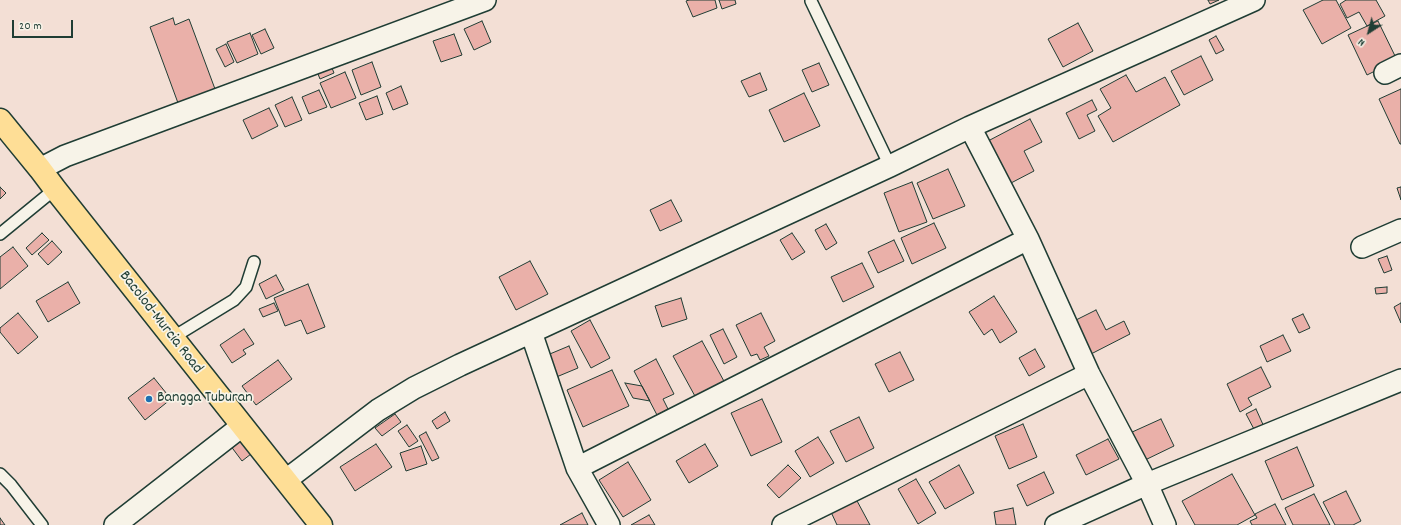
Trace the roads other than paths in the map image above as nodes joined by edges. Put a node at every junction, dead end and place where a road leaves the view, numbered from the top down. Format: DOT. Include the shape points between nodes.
graph roads {
  1 [pos="485,0"];
  2 [pos="1254,0"];
  3 [pos="811,1"];
  4 [pos="0,120"];
  5 [pos="970,127"];
  6 [pos="890,166"];
  7 [pos="40,169"];
  8 [pos="55,189"];
  9 [pos="1401,230"];
  10 [pos="0,234"];
  11 [pos="1028,239"];
  12 [pos="1362,247"];
  13 [pos="254,262"];
  14 [pos="532,332"];
  15 [pos="172,338"];
  16 [pos="1088,374"];
  17 [pos="1401,380"];
  18 [pos="242,426"];
  19 [pos="577,468"];
  20 [pos="0,474"];
  21 [pos="286,480"];
  22 [pos="1147,484"];
  23 [pos="42,525"];
  24 [pos="115,525"];
  25 [pos="321,525"];
  26 [pos="609,525"];
  27 [pos="783,525"];
  28 [pos="1056,525"];
  29 [pos="1165,525"];
  1 -- 7 [label="street" via="65,156"];
  2 -- 5 [label="street"];
  3 -- 6 [label="lane"];
  4 -- 7 [label="main road, Bacolod-Murcia Road"];
  5 -- 6 [label="street"];
  5 -- 11 [label="street"];
  6 -- 14 [label="street"];
  7 -- 8 [label="main road, Bacolod-Murcia Road"];
  8 -- 10 [label="lane"];
  8 -- 15 [label="main road, Bacolod-Murcia Road"];
  9 -- 12 [label="street"];
  11 -- 16 [label="street"];
  11 -- 19 [label="street"];
  13 -- 15 [label="lane" via="246,287 234,300"];
  14 -- 19 [label="street"];
  14 -- 21 [label="street" via="434,378 390,402"];
  15 -- 18 [label="main road, Bacolod-Murcia Road"];
  16 -- 22 [label="street"];
  16 -- 27 [label="street"];
  17 -- 22 [label="street"];
  18 -- 21 [label="main road, Bacolod-Murcia Road"];
  18 -- 24 [label="street"];
  19 -- 26 [label="street"];
  20 -- 23 [label="lane"];
  21 -- 25 [label="main road, Bacolod-Murcia Road"];
  22 -- 28 [label="street"];
  22 -- 29 [label="street"];
}
